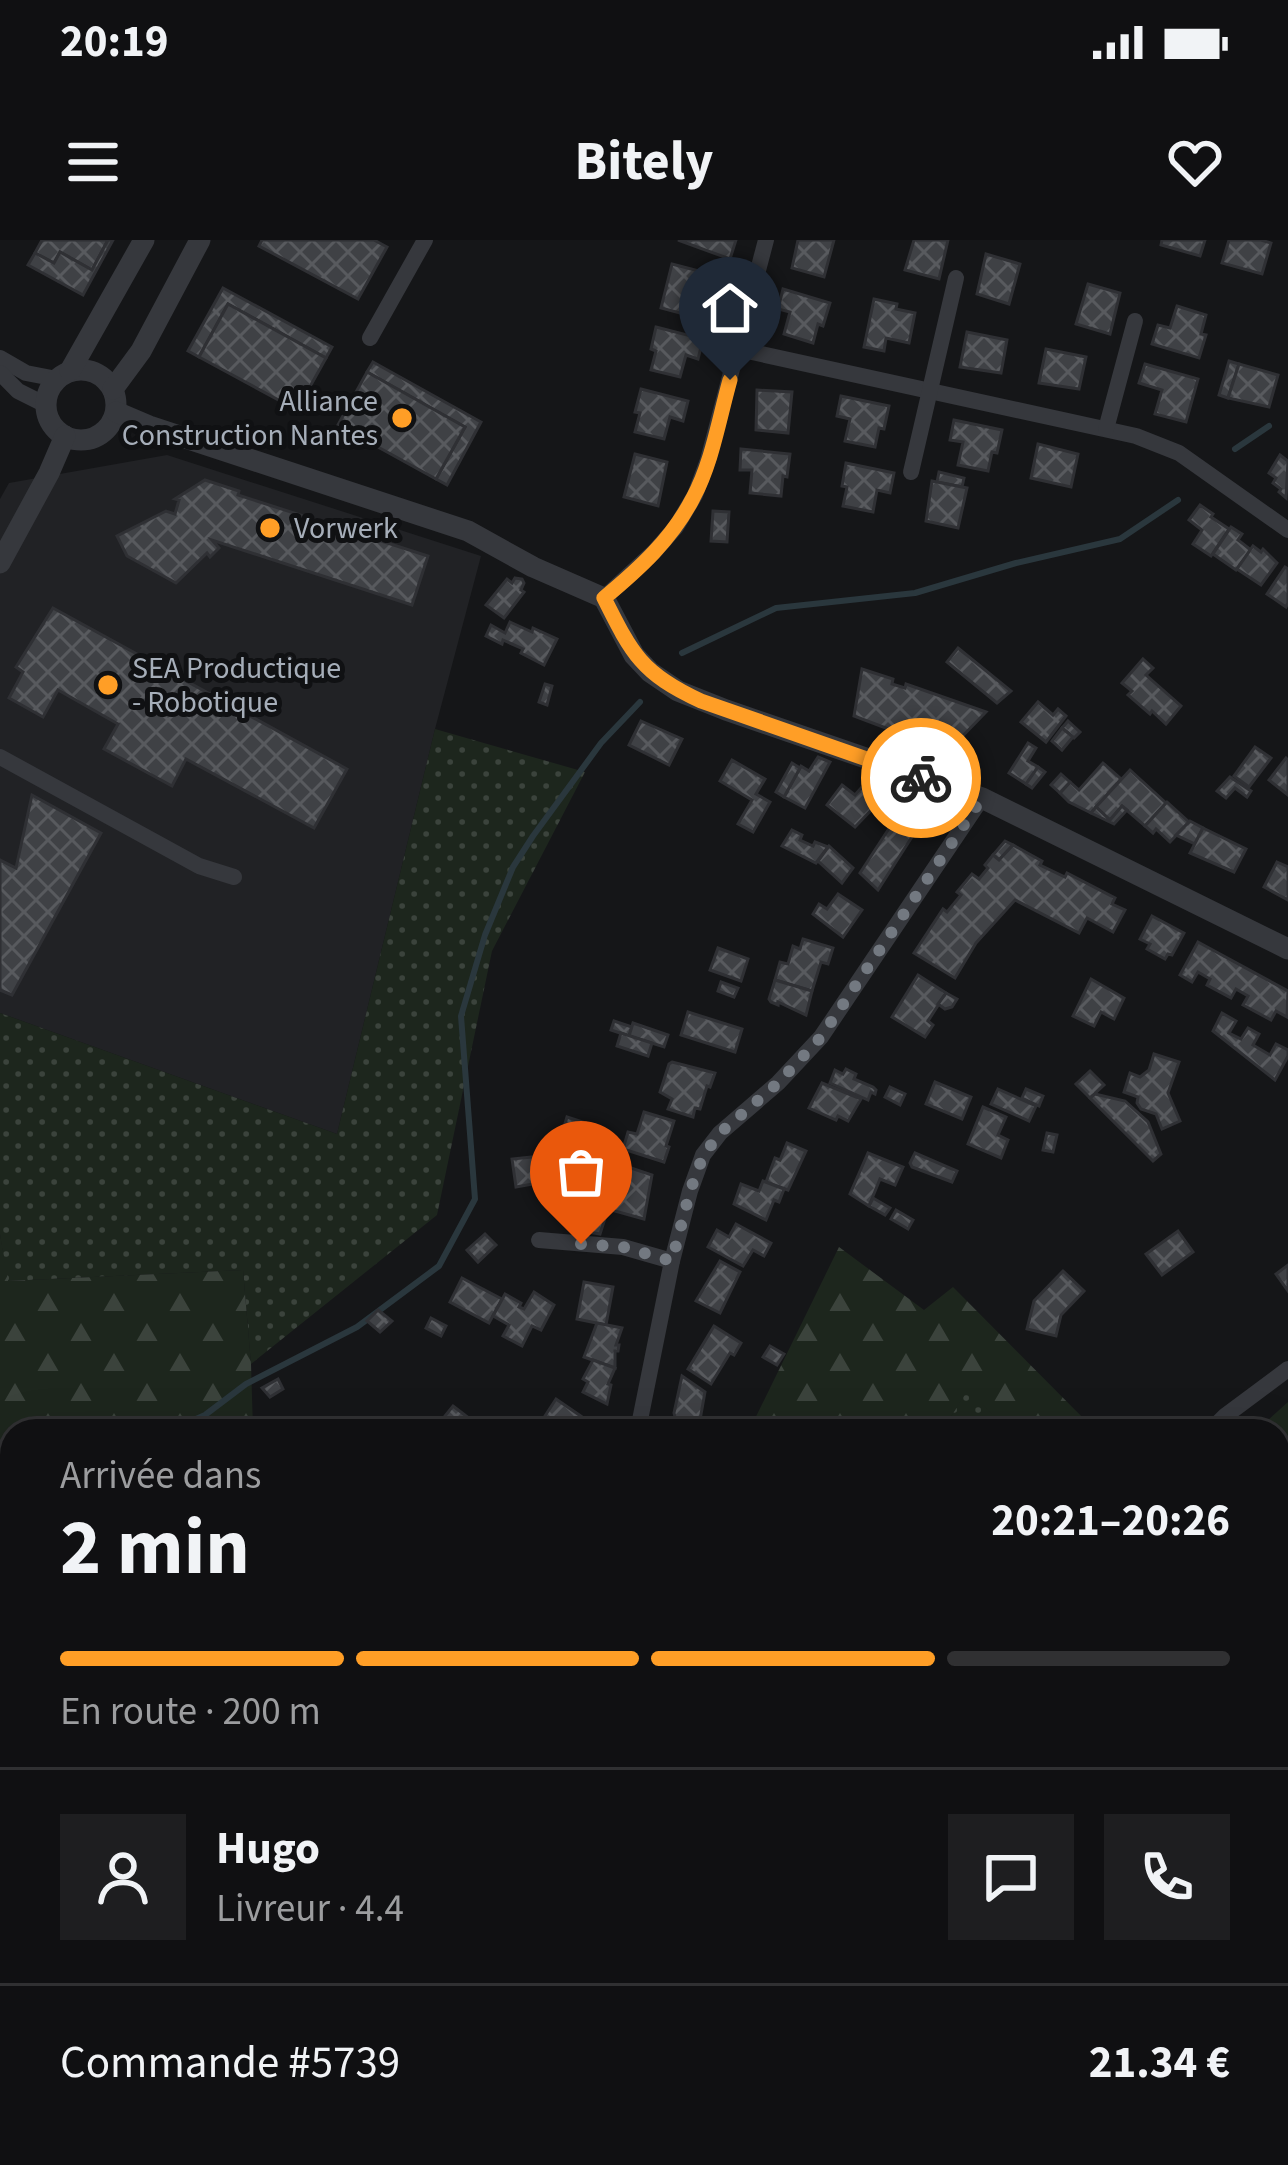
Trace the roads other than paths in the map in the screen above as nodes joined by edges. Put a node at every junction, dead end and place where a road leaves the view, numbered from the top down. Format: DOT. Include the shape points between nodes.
graph roads {
  1 [pos="144,240"];
  2 [pos="200,240"];
  3 [pos="425,240"];
  4 [pos="766,240"];
  5 [pos="956,278"];
  6 [pos="1135,321"];
  7 [pos="370,338"];
  8 [pos="738,349"];
  9 [pos="4,371"];
  10 [pos="63,375"];
  11 [pos="931,392"];
  12 [pos="114,400"];
  13 [pos="46,406"];
  14 [pos="1106,429"];
  15 [pos="64,436"];
  16 [pos="911,472"];
  17 [pos="1288,530"];
  18 [pos="0,563"];
  19 [pos="604,598"];
  20 [pos="0,757"];
  21 [pos="982,798"];
  22 [pos="234,877"];
  23 [pos="1288,950"];
  24 [pos="539,1240"];
  25 [pos="672,1261"];
  26 [pos="1288,1369"];
  27 [pos="640,1419"];
  28 [pos="1222,1419"];
  1 -- 10 [label="street"];
  2 -- 12 [label="street"];
  3 -- 7 [label="street"];
  4 -- 8 [label="street"];
  5 -- 11 [label="street"];
  6 -- 14 [label="street"];
  8 -- 11 [label="street"];
  8 -- 19 [label="street" via="695,495 654,552"];
  9 -- 10 [label="street"];
  9 -- 13 [label="street" via="18,392"];
  10 -- 12 [label="street" via="98,374"];
  10 -- 13 [label="street"];
  11 -- 14 [label="street"];
  11 -- 16 [label="street"];
  12 -- 15 [label="street" via="102,434"];
  12 -- 19 [label="street" via="149,426 468,531"];
  13 -- 15 [label="street"];
  14 -- 17 [label="street" via="1179,453"];
  15 -- 18 [label="street"];
  19 -- 21 [label="street" via="634,655 678,691"];
  20 -- 22 [label="street" via="199,866"];
  21 -- 23 [label="street"];
  21 -- 25 [label="street" via="821,1037 703,1156"];
  24 -- 25 [label="street" via="623,1247"];
  25 -- 27 [label="street"];
  26 -- 28 [label="street"];
}
